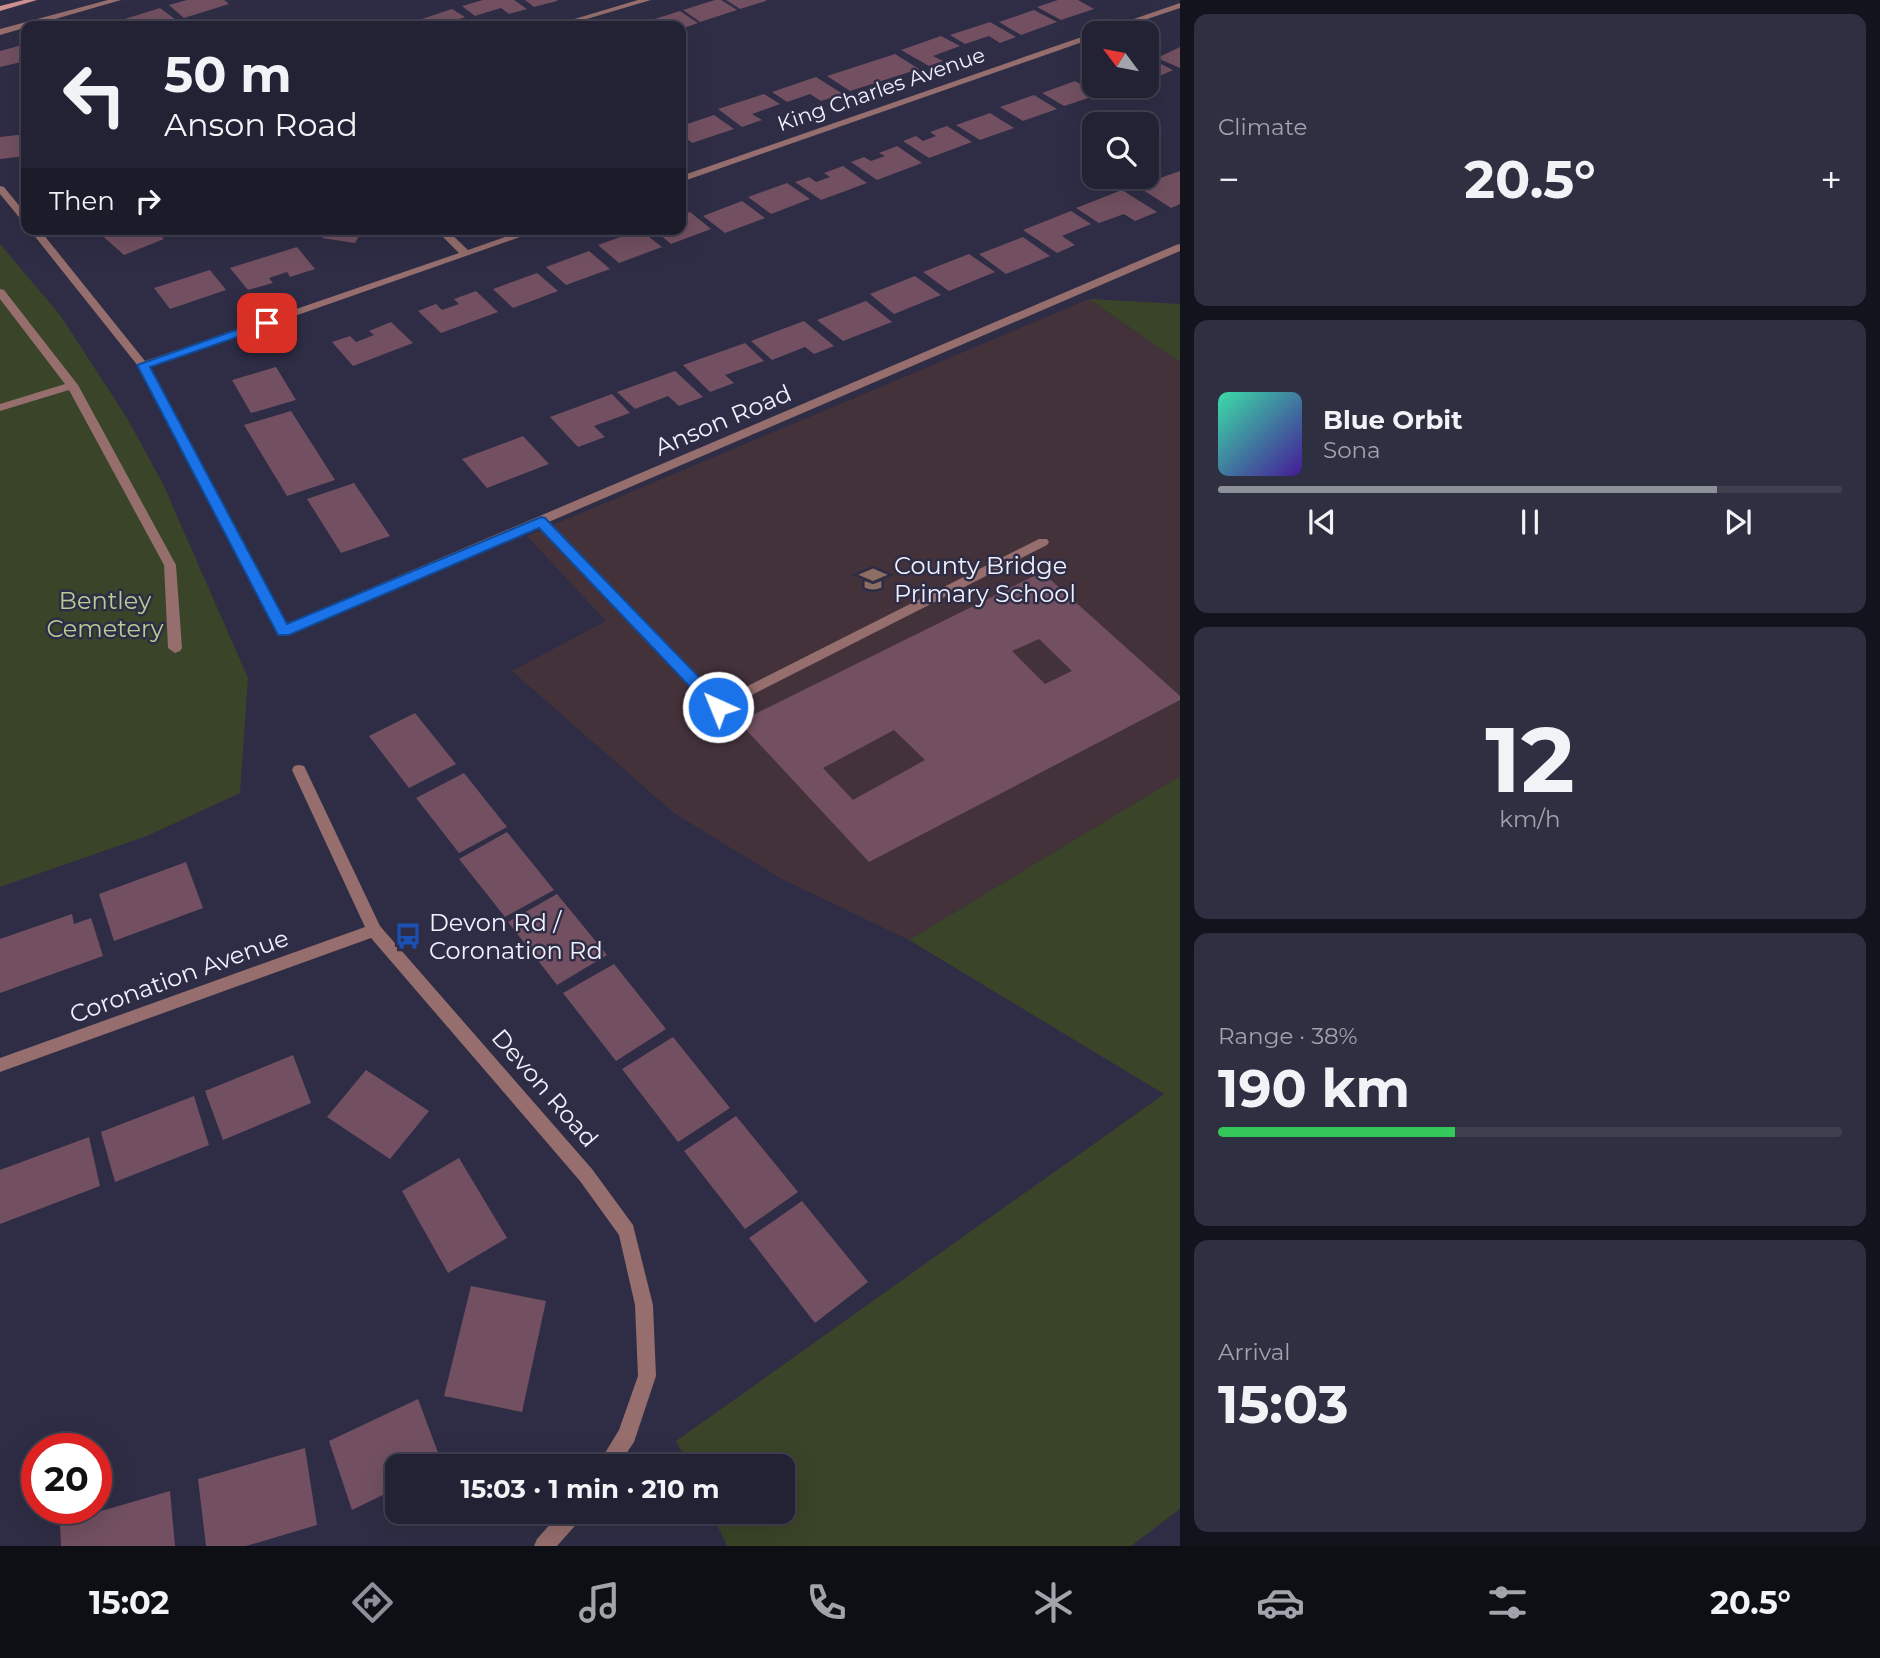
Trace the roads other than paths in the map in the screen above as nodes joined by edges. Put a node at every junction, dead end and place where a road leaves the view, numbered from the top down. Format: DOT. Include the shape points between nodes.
graph roads {
  1 [pos="33,0"];
  2 [pos="117,0"];
  3 [pos="647,0"];
  4 [pos="1180,5"];
  5 [pos="0,9"];
  6 [pos="40,21"];
  7 [pos="573,21"];
  8 [pos="1134,21"];
  9 [pos="21,26"];
  10 [pos="0,32"];
  11 [pos="1082,39"];
  12 [pos="686,177"];
  13 [pos="1,189"];
  14 [pos="21,214"];
  15 [pos="39,235"];
  16 [pos="446,235"];
  17 [pos="521,235"];
  18 [pos="1180,247"];
  19 [pos="466,254"];
  20 [pos="0,292"];
  21 [pos="143,365"];
  22 [pos="72,385"];
  23 [pos="0,408"];
  24 [pos="541,522"];
  25 [pos="1043,542"];
  26 [pos="175,648"];
  27 [pos="299,770"];
  28 [pos="374,929"];
  29 [pos="0,1065"];
  30 [pos="614,1454"];
  31 [pos="563,1524"];
  32 [pos="544,1546"];
  1 -- 5 [label="main road"];
  2 -- 6 [label="street"];
  3 -- 7 [label="street"];
  4 -- 8 [label="street"];
  9 -- 10 [label="street"];
  11 -- 12 [label="street, King Charles Avenue"];
  13 -- 14 [label="street"];
  15 -- 21 [label="street"];
  16 -- 19 [label="street"];
  17 -- 19 [label="street"];
  18 -- 24 [label="street, Anson Road"];
  19 -- 21 [label="street"];
  20 -- 22 [label="street"];
  21 -- 24 [label="street, Anson Road" via="283,631"];
  22 -- 23 [label="street"];
  22 -- 26 [label="street" via="170,565"];
  24 -- 25 [label="street" via="718,707"];
  27 -- 28 [label="street, Devon Road"];
  28 -- 29 [label="street, Coronation Avenue"];
  28 -- 30 [label="street, Devon Road" via="586,1175 627,1231 644,1305 646,1376 626,1435"];
  31 -- 32 [label="street"];
}
